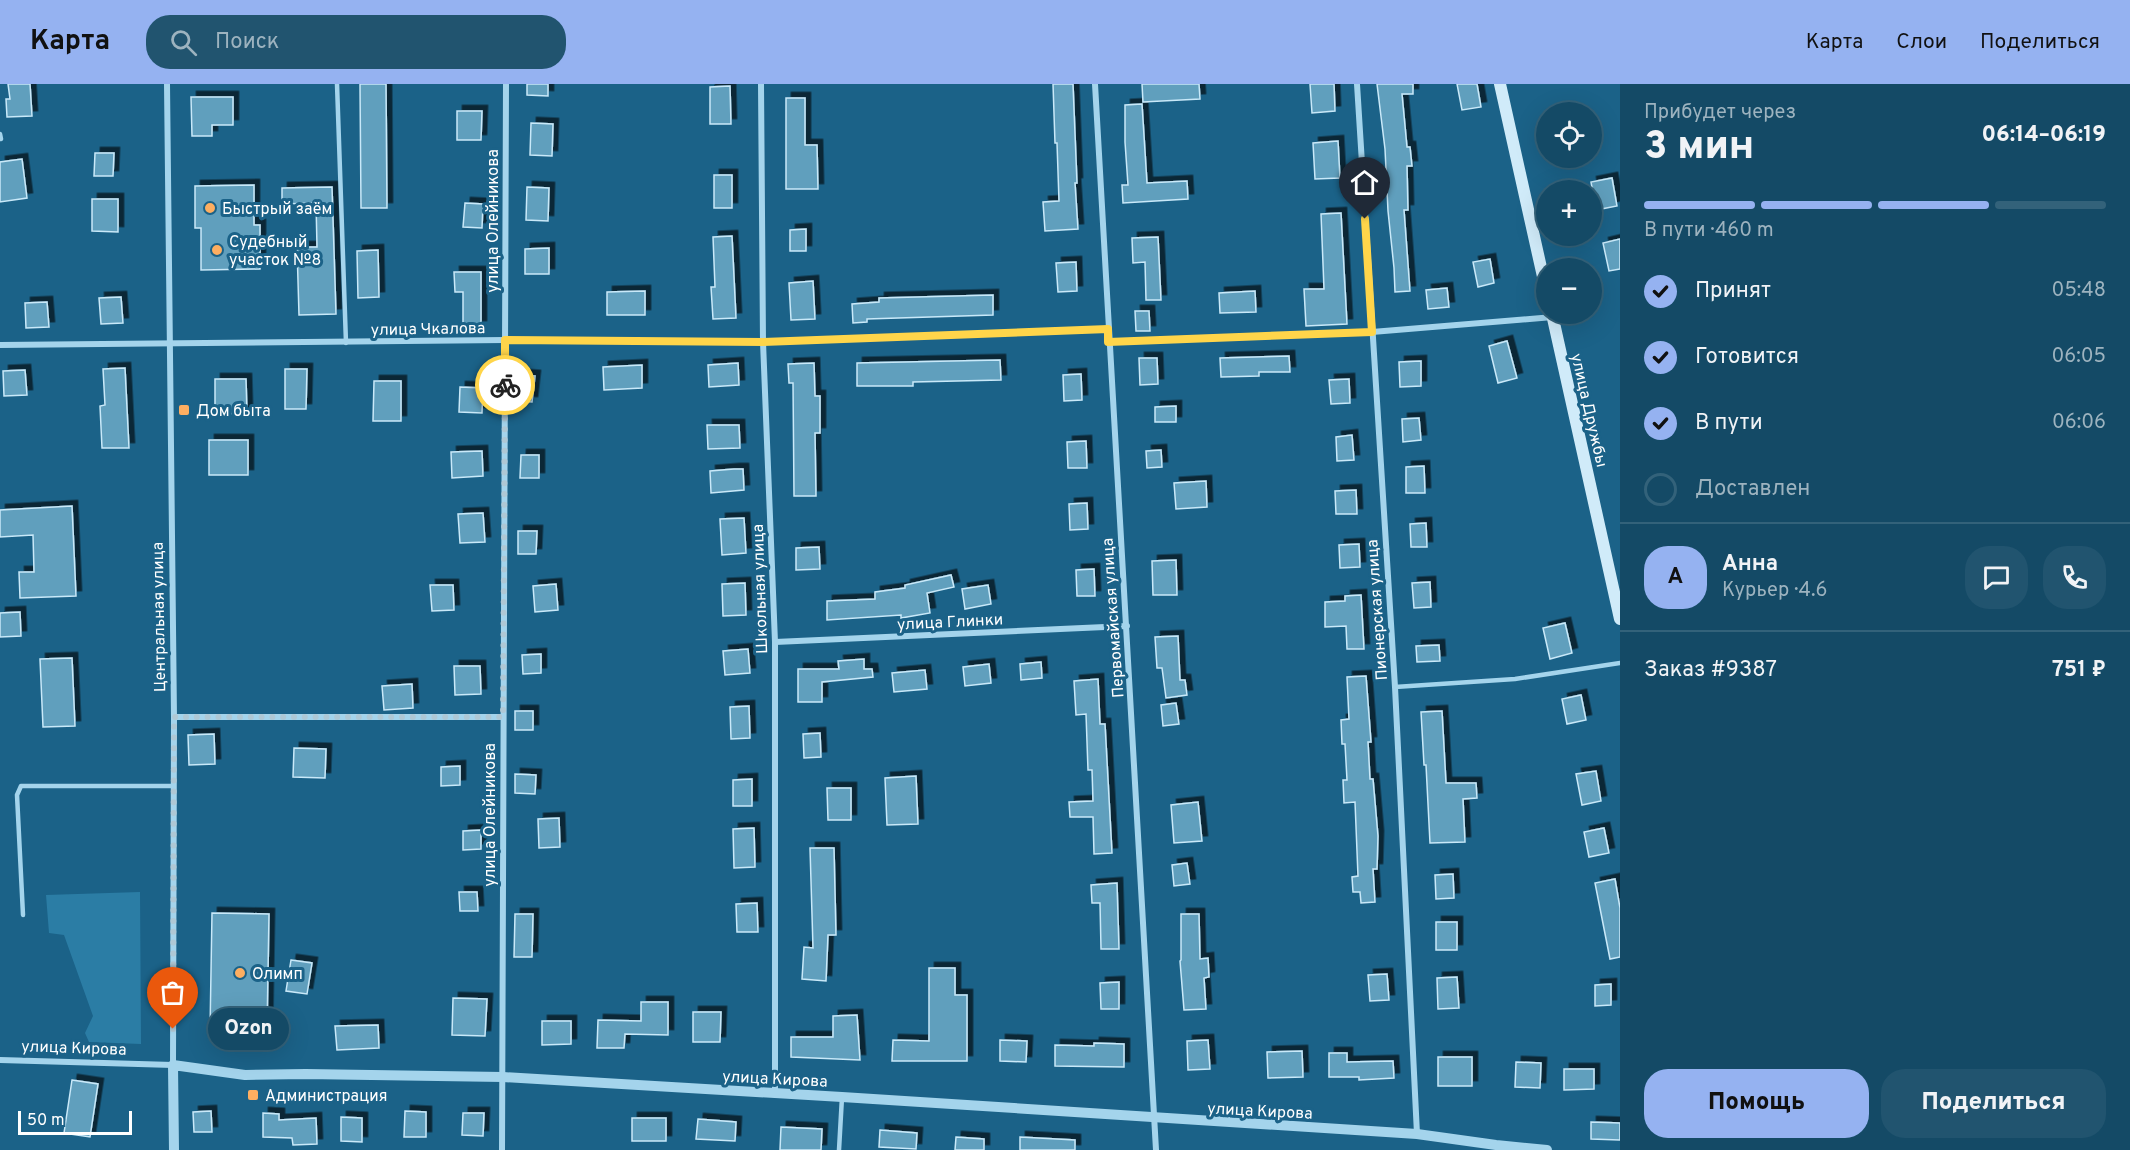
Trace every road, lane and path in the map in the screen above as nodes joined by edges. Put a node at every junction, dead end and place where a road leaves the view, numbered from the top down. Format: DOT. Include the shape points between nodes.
graph roads {
  1 [pos="167,84"];
  2 [pos="337,84"];
  3 [pos="506,84"];
  4 [pos="761,84"];
  5 [pos="1095,84"];
  6 [pos="1357,84"];
  7 [pos="1500,84"];
  8 [pos="0,134"];
  9 [pos="1,139"];
  10 [pos="1539,258"];
  11 [pos="1536,317"];
  12 [pos="1554,324"];
  13 [pos="1108,329"];
  14 [pos="1372,332"];
  15 [pos="505,340"];
  16 [pos="763,342"];
  17 [pos="1108,342"];
  18 [pos="170,343"];
  19 [pos="346,343"];
  20 [pos="0,345"];
  21 [pos="1620,619"];
  22 [pos="1127,626"];
  23 [pos="775,642"];
  24 [pos="1620,663"];
  25 [pos="1395,687"];
  26 [pos="174,717"];
  27 [pos="503,717"];
  28 [pos="173,786"];
  29 [pos="23,915"];
  30 [pos="0,1060"];
  31 [pos="173,1065"];
  32 [pos="503,1077"];
  33 [pos="775,1093"];
  34 [pos="842,1097"];
  35 [pos="1155,1118"];
  36 [pos="1417,1134"];
  37 [pos="174,1150"];
  38 [pos="502,1150"];
  39 [pos="839,1150"];
  40 [pos="1156,1150"];
  41 [pos="1547,1150"];
  1 -- 18 [label="street, Центральная улица"];
  2 -- 19 [label="lane"];
  3 -- 15 [label="street, улица Олейникова"];
  4 -- 16 [label="street, Школьная улица"];
  5 -- 13 [label="street, Первомайская улица"];
  6 -- 14 [label="street, Пионерская улица"];
  7 -- 10 [label="main road"];
  8 -- 9 [label="lane"];
  11 -- 14 [label="street"];
  12 -- 21 [label="main road, улица Дружбы"];
  13 -- 16 [label="street, улица Чкалова"];
  13 -- 17 [label="street, Первомайская улица"];
  14 -- 17 [label="street"];
  14 -- 25 [label="street, Пионерская улица"];
  15 -- 16 [label="street, улица Чкалова"];
  15 -- 19 [label="street, улица Чкалова"];
  15 -- 27 [label="street, улица Олейникова"];
  16 -- 23 [label="street, Школьная улица"];
  17 -- 22 [label="street, Первомайская улица"];
  18 -- 19 [label="street, улица Чкалова"];
  18 -- 20 [label="street, улица Чкалова"];
  18 -- 26 [label="street, Центральная улица"];
  22 -- 23 [label="street, улица Глинки"];
  22 -- 35 [label="street, Первомайская улица"];
  23 -- 33 [label="street, Школьная улица"];
  24 -- 25 [label="lane" via="1515,679"];
  25 -- 36 [label="street, Пионерская улица"];
  26 -- 27 [label="street"];
  26 -- 28 [label="street, Центральная улица"];
  27 -- 32 [label="street, улица Олейникова"];
  28 -- 29 [label="lane" via="21,786 17,795"];
  28 -- 31 [label="street, Центральная улица"];
  30 -- 31 [label="street, улица Кирова"];
  31 -- 32 [label="street, улица Кирова" via="244,1075"];
  31 -- 37 [label="street, Центральная улица"];
  32 -- 33 [label="street, улица Кирова"];
  32 -- 38 [label="street, улица Олейникова"];
  33 -- 34 [label="street, улица Кирова"];
  34 -- 35 [label="street, улица Кирова"];
  34 -- 39 [label="lane"];
  35 -- 36 [label="street, улица Кирова"];
  35 -- 40 [label="street, Первомайская улица"];
  36 -- 41 [label="street, улица Кирова"];
}
